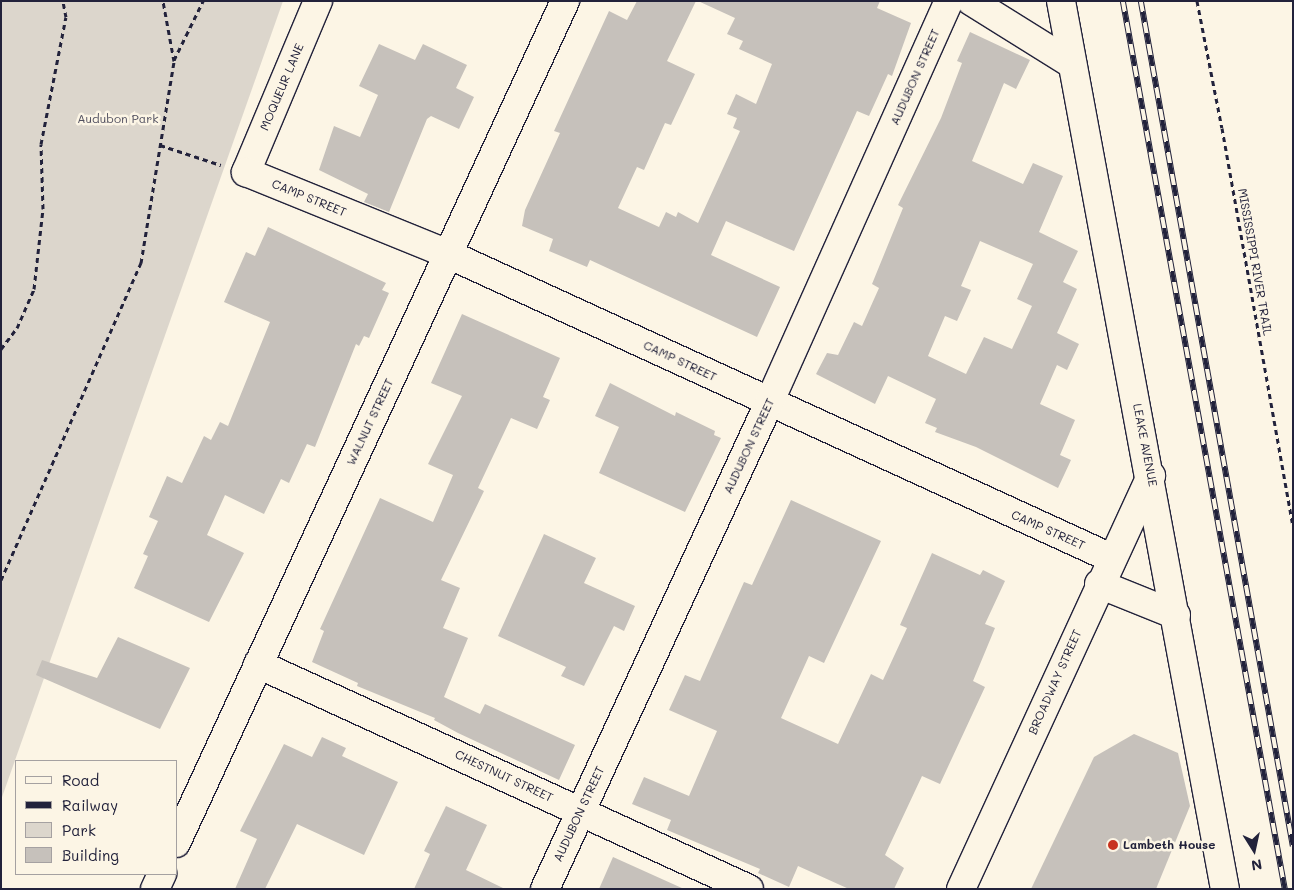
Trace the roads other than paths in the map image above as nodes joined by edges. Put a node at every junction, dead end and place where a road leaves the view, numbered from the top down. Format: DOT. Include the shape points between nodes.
graph roads {
  1 [pos="318,1"];
  2 [pos="565,1"];
  3 [pos="949,1"];
  4 [pos="971,1"];
  5 [pos="1060,1"];
  6 [pos="1072,64"];
  7 [pos="246,172"];
  8 [pos="448,254"];
  9 [pos="770,403"];
  10 [pos="1151,476"];
  11 [pos="1111,558"];
  12 [pos="1099,584"];
  13 [pos="1176,615"];
  14 [pos="258,664"];
  15 [pos="580,811"];
  16 [pos="178,839"];
  17 [pos="162,875"];
  18 [pos="155,889"];
  19 [pos="545,889"];
  20 [pos="749,889"];
  21 [pos="961,889"];
  22 [pos="1224,889"];
  1 -- 7 [label="street, MOQUEUR LANE"];
  2 -- 8 [label="street, WALNUT STREET"];
  3 -- 9 [label="street, AUDUBON STREET"];
  4 -- 6 [label="street"];
  5 -- 6 [label="street, LEAKE AVENUE"];
  6 -- 10 [label="street, LEAKE AVENUE"];
  7 -- 8 [label="street, CAMP STREET"];
  8 -- 9 [label="street, CAMP STREET"];
  8 -- 14 [label="street, WALNUT STREET"];
  9 -- 11 [label="street, CAMP STREET"];
  9 -- 15 [label="street, AUDUBON STREET"];
  10 -- 11 [label="street, BROADWAY STREET"];
  10 -- 13 [label="street, LEAKE AVENUE"];
  11 -- 12 [label="street, BROADWAY STREET"];
  12 -- 13 [label="street"];
  12 -- 21 [label="street, BROADWAY STREET"];
  13 -- 22 [label="street, LEAKE AVENUE"];
  14 -- 15 [label="street, CHESTNUT STREET"];
  14 -- 16 [label="street, WALNUT STREET"];
  15 -- 19 [label="street, AUDUBON STREET"];
  15 -- 20 [label="street, CHESTNUT STREET"];
  17 -- 18 [label="street"];
}
